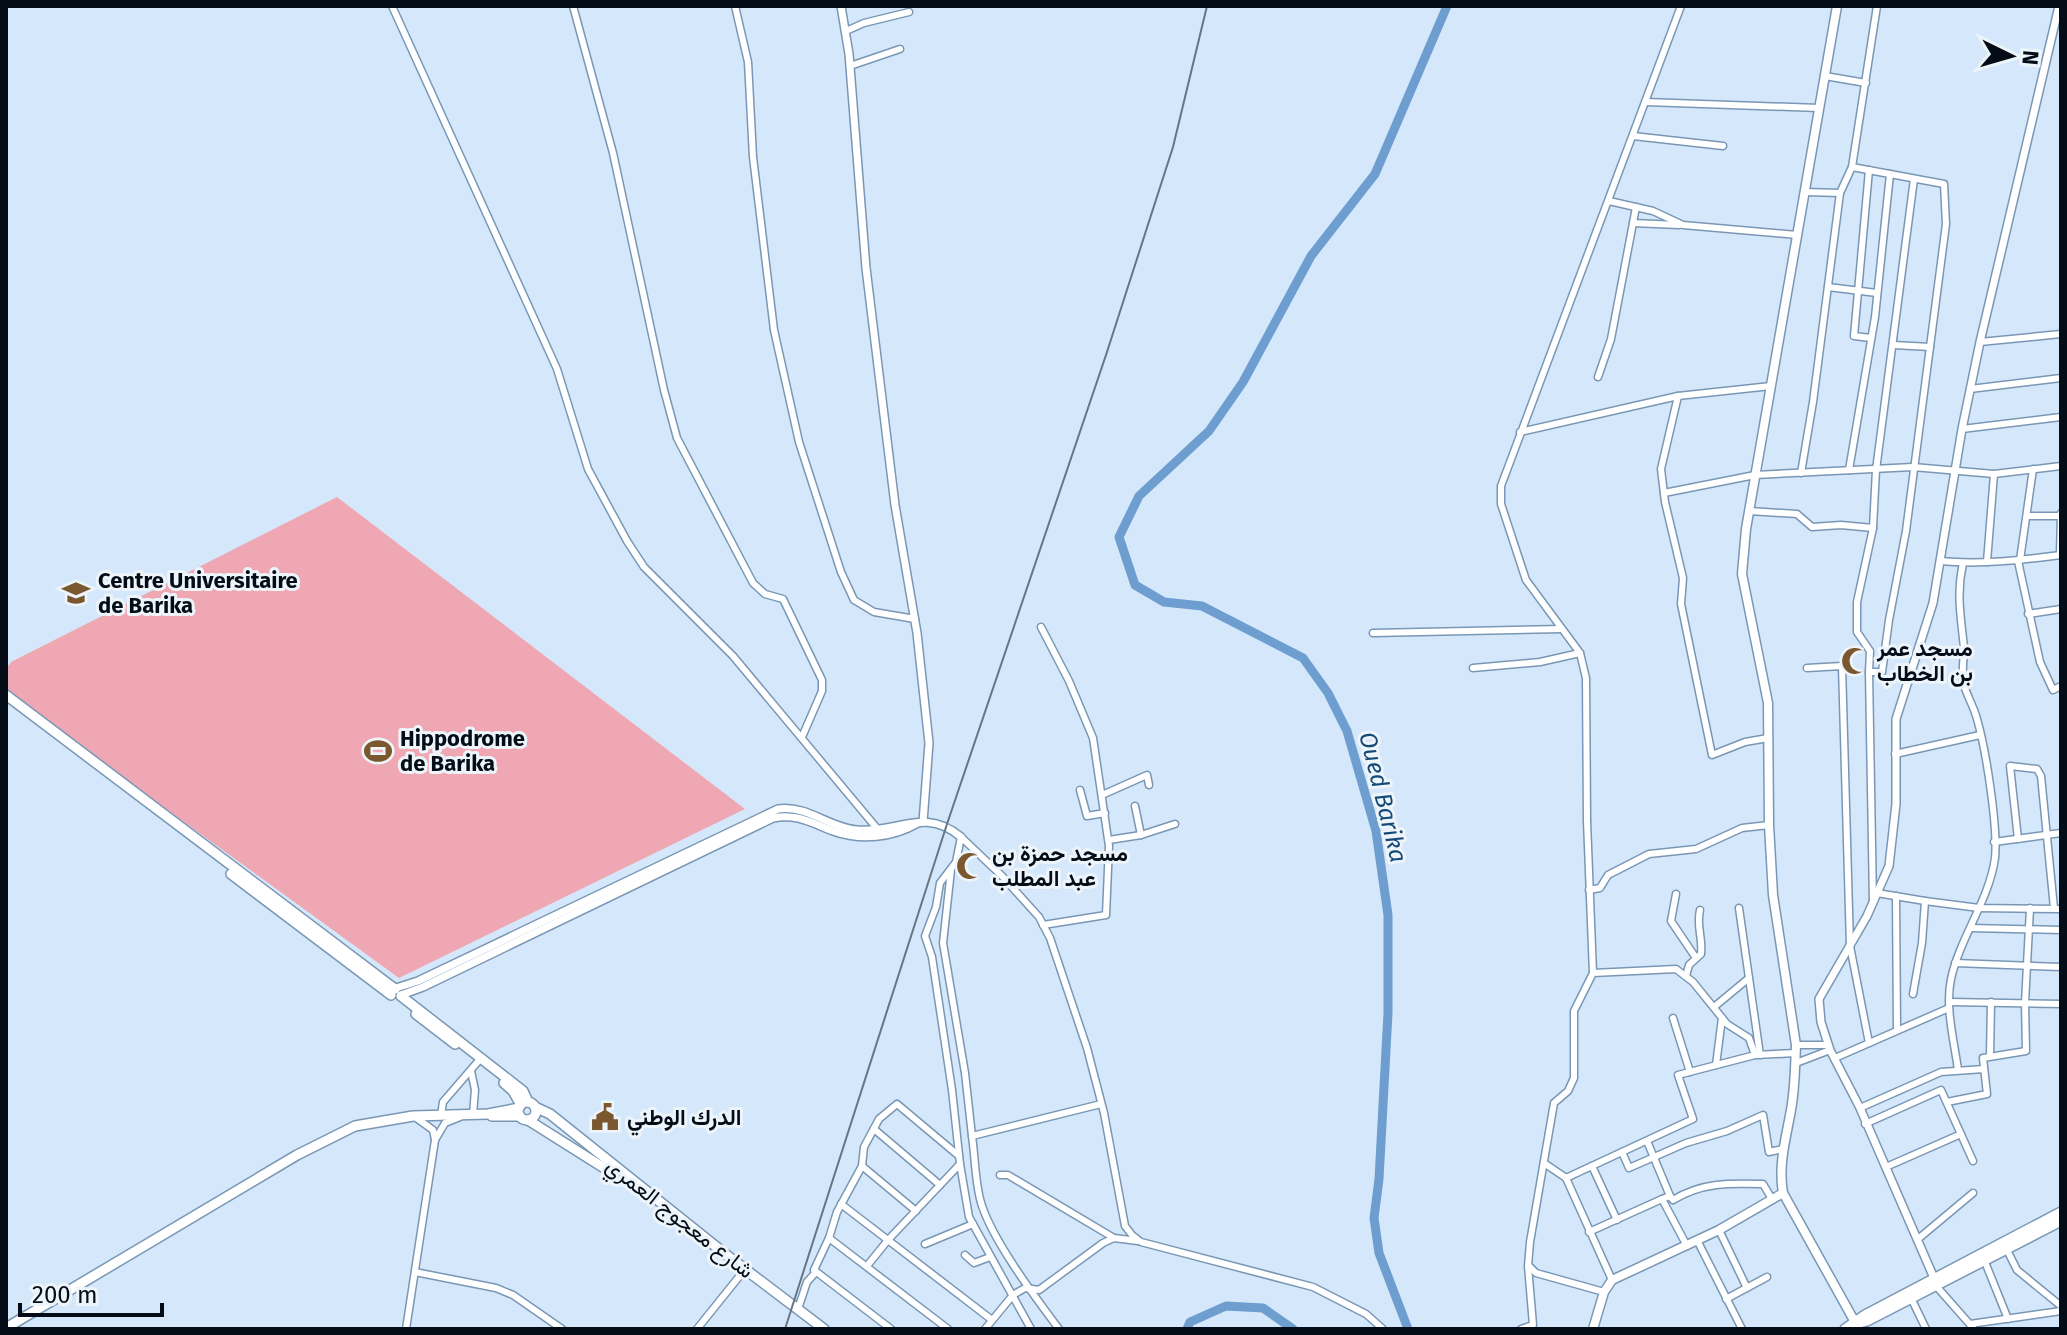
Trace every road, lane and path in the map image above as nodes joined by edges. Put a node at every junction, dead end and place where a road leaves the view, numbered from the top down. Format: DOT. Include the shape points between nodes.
graph roads {
  1 [pos="392,6"];
  2 [pos="573,6"];
  3 [pos="735,6"];
  4 [pos="841,6"];
  5 [pos="1681,6"];
  6 [pos="1837,6"];
  7 [pos="1877,6"];
  8 [pos="2059,6"];
  9 [pos="909,12"];
  10 [pos="846,31"];
  11 [pos="900,49"];
  12 [pos="850,66"];
  13 [pos="1825,76"];
  14 [pos="1866,83"];
  15 [pos="1646,102"];
  16 [pos="1819,108"];
  17 [pos="1633,136"];
  18 [pos="1723,146"];
  19 [pos="1852,167"];
  20 [pos="1869,170"];
  21 [pos="1890,174"];
  22 [pos="1914,179"];
  23 [pos="1805,192"];
  24 [pos="1840,193"];
  25 [pos="1609,201"];
  26 [pos="1636,207"];
  27 [pos="1653,211"];
  28 [pos="1633,223"];
  29 [pos="1651,224"];
  30 [pos="1683,225"];
  31 [pos="1797,235"];
  32 [pos="1828,287"];
  33 [pos="1856,291"];
  34 [pos="1877,293"];
  35 [pos="2061,334"];
  36 [pos="1871,338"];
  37 [pos="1980,342"];
  38 [pos="1894,345"];
  39 [pos="1930,347"];
  40 [pos="1598,377"];
  41 [pos="2061,378"];
  42 [pos="1771,386"];
  43 [pos="1970,389"];
  44 [pos="1678,396"];
  45 [pos="2061,417"];
  46 [pos="1962,429"];
  47 [pos="1520,432"];
  48 [pos="2061,466"];
  49 [pos="1913,467"];
  50 [pos="2033,469"];
  51 [pos="1849,470"];
  52 [pos="1876,470"];
  53 [pos="1955,470"];
  54 [pos="1801,473"];
  55 [pos="1994,474"];
  56 [pos="1755,475"];
  57 [pos="1664,493"];
  58 [pos="1749,511"];
  59 [pos="2061,515"];
  60 [pos="2028,516"];
  61 [pos="1873,528"];
  62 [pos="2061,555"];
  63 [pos="2019,560"];
  64 [pos="1940,561"];
  65 [pos="1987,562"];
  66 [pos="1963,563"];
  67 [pos="2061,609"];
  68 [pos="2028,614"];
  69 [pos="915,619"];
  70 [pos="1041,627"];
  71 [pos="1562,629"];
  72 [pos="1373,633"];
  73 [pos="1580,653"];
  74 [pos="1473,668"];
  75 [pos="1807,668"];
  76 [pos="1869,672"];
  77 [pos="2061,686"];
  78 [pos="6,695"];
  79 [pos="6,702"];
  80 [pos="29,716"];
  81 [pos="1980,735"];
  82 [pos="802,737"];
  83 [pos="1768,738"];
  84 [pos="1895,754"];
  85 [pos="1149,785"];
  86 [pos="1080,790"];
  87 [pos="1102,795"];
  88 [pos="1135,806"];
  89 [pos="1105,813"];
  90 [pos="922,822"];
  91 [pos="1175,824"];
  92 [pos="1769,825"];
  93 [pos="880,832"];
  94 [pos="2061,833"];
  95 [pos="1141,835"];
  96 [pos="2048,835"];
  97 [pos="961,837"];
  98 [pos="2018,839"];
  99 [pos="1109,840"];
  100 [pos="1994,842"];
  101 [pos="951,868"];
  102 [pos="1589,890"];
  103 [pos="1877,893"];
  104 [pos="1676,894"];
  105 [pos="1896,896"];
  106 [pos="1925,901"];
  107 [pos="1873,903"];
  108 [pos="1739,908"];
  109 [pos="1979,908"];
  110 [pos="2030,908"];
  111 [pos="2057,908"];
  112 [pos="1700,910"];
  113 [pos="1043,925"];
  114 [pos="1971,928"];
  115 [pos="2030,930"];
  116 [pos="2061,930"];
  117 [pos="1850,946"];
  118 [pos="1696,958"];
  119 [pos="1955,963"];
  120 [pos="2028,965"];
  121 [pos="2061,967"];
  122 [pos="1593,973"];
  123 [pos="1686,976"];
  124 [pos="1749,978"];
  125 [pos="397,994"];
  126 [pos="1913,994"];
  127 [pos="1991,1002"];
  128 [pos="2025,1003"];
  129 [pos="2061,1004"];
  130 [pos="1949,1005"];
  131 [pos="1714,1007"];
  132 [pos="1673,1018"];
  133 [pos="1722,1018"];
  134 [pos="1897,1030"];
  135 [pos="1869,1043"];
  136 [pos="1829,1048"];
  137 [pos="1796,1054"];
  138 [pos="1758,1055"];
  139 [pos="1990,1056"];
  140 [pos="1835,1058"];
  141 [pos="480,1060"];
  142 [pos="1716,1065"];
  143 [pos="1984,1069"];
  144 [pos="1958,1070"];
  145 [pos="471,1071"];
  146 [pos="1690,1072"];
  147 [pos="1947,1102"];
  148 [pos="1101,1104"];
  149 [pos="1860,1108"];
  150 [pos="525,1110"];
  151 [pos="441,1115"];
  152 [pos="468,1115"];
  153 [pos="413,1116"];
  154 [pos="1865,1124"];
  155 [pos="874,1129"];
  156 [pos="1961,1134"];
  157 [pos="972,1136"];
  158 [pos="435,1140"];
  159 [pos="1647,1141"];
  160 [pos="1783,1149"];
  161 [pos="1622,1152"];
  162 [pos="1653,1158"];
  163 [pos="959,1160"];
  164 [pos="1973,1161"];
  165 [pos="1544,1163"];
  166 [pos="862,1166"];
  167 [pos="1592,1166"];
  168 [pos="1886,1167"];
  169 [pos="1000,1175"];
  170 [pos="1566,1178"];
  171 [pos="940,1185"];
  172 [pos="1783,1193"];
  173 [pos="1973,1193"];
  174 [pos="1670,1196"];
  175 [pos="1662,1199"];
  176 [pos="1772,1199"];
  177 [pos="841,1204"];
  178 [pos="916,1211"];
  179 [pos="2061,1212"];
  180 [pos="1617,1220"];
  181 [pos="2061,1221"];
  182 [pos="973,1224"];
  183 [pos="1719,1230"];
  184 [pos="1589,1232"];
  185 [pos="829,1238"];
  186 [pos="1114,1238"];
  187 [pos="1918,1239"];
  188 [pos="888,1240"];
  189 [pos="1697,1240"];
  190 [pos="1141,1242"];
  191 [pos="925,1244"];
  192 [pos="1687,1246"];
  193 [pos="2007,1250"];
  194 [pos="965,1255"];
  195 [pos="990,1257"];
  196 [pos="1985,1262"];
  197 [pos="867,1266"];
  198 [pos="1528,1266"];
  199 [pos="415,1272"];
  200 [pos="816,1272"];
  201 [pos="742,1273"];
  202 [pos="1767,1277"];
  203 [pos="1612,1280"];
  204 [pos="1936,1283"];
  205 [pos="1747,1288"];
  206 [pos="1028,1290"];
  207 [pos="1604,1292"];
  208 [pos="1013,1295"];
  209 [pos="1726,1299"];
  210 [pos="1912,1300"];
  211 [pos="2061,1308"];
  212 [pos="798,1309"];
  213 [pos="2008,1319"];
  214 [pos="992,1320"];
  215 [pos="1027,1321"];
  216 [pos="1857,1326"];
  217 [pos="1972,1326"];
  218 [pos="6,1328"];
  219 [pos="406,1329"];
  220 [pos="562,1329"];
  221 [pos="697,1329"];
  222 [pos="815,1329"];
  223 [pos="824,1329"];
  224 [pos="891,1329"];
  225 [pos="948,1329"];
  226 [pos="985,1329"];
  227 [pos="1020,1329"];
  228 [pos="1031,1329"];
  229 [pos="1059,1329"];
  230 [pos="1383,1329"];
  231 [pos="1521,1329"];
  232 [pos="1593,1329"];
  233 [pos="1742,1329"];
  234 [pos="1845,1329"];
  235 [pos="1926,1329"];
  1 -- 82 [label="street" via="557,369 588,469 627,541 644,567 715,637"];
  2 -- 82 [label="street" via="613,153 677,438 753,583 765,594 783,599 822,680"];
  3 -- 69 [label="street" via="748,62 753,157 774,330 799,442 854,600 874,612"];
  4 -- 10 [label="street"];
  5 -- 15 [label="street"];
  6 -- 13 [label="main road"];
  7 -- 14 [label="street"];
  8 -- 37 [label="street"];
  9 -- 10 [label="street"];
  10 -- 12 [label="street"];
  11 -- 12 [label="street"];
  12 -- 69 [label="street" via="866,268 895,505"];
  13 -- 14 [label="street"];
  13 -- 16 [label="main road"];
  14 -- 19 [label="street"];
  15 -- 16 [label="street"];
  15 -- 17 [label="street"];
  16 -- 23 [label="main road"];
  17 -- 18 [label="street"];
  17 -- 25 [label="street"];
  19 -- 20 [label="street"];
  19 -- 24 [label="street"];
  20 -- 21 [label="street"];
  20 -- 33 [label="street"];
  21 -- 22 [label="street"];
  21 -- 34 [label="street"];
  22 -- 38 [label="street"];
  22 -- 39 [label="street" via="1944,184 1946,224"];
  23 -- 24 [label="street"];
  23 -- 31 [label="main road"];
  24 -- 32 [label="street"];
  25 -- 26 [label="street"];
  25 -- 47 [label="street"];
  26 -- 27 [label="street"];
  26 -- 28 [label="street"];
  27 -- 29 [label="street"];
  27 -- 30 [label="street"];
  28 -- 29 [label="street"];
  28 -- 40 [label="street" via="1611,339"];
  29 -- 30 [label="street"];
  30 -- 31 [label="street"];
  31 -- 42 [label="main road"];
  32 -- 33 [label="street"];
  32 -- 54 [label="street"];
  33 -- 34 [label="street"];
  33 -- 36 [label="street" via="1854,336"];
  34 -- 36 [label="street"];
  35 -- 37 [label="street"];
  36 -- 51 [label="street"];
  37 -- 43 [label="street"];
  38 -- 39 [label="street"];
  38 -- 52 [label="street"];
  39 -- 49 [label="street"];
  41 -- 43 [label="street"];
  42 -- 44 [label="street"];
  42 -- 56 [label="main road"];
  43 -- 46 [label="street"];
  44 -- 47 [label="street"];
  44 -- 57 [label="street" via="1661,469"];
  45 -- 46 [label="street"];
  46 -- 53 [label="street"];
  47 -- 71 [label="street" via="1501,486 1501,504 1526,580"];
  48 -- 50 [label="street"];
  49 -- 52 [label="street"];
  49 -- 53 [label="street"];
  49 -- 76 [label="street" via="1882,672"];
  50 -- 55 [label="street"];
  50 -- 60 [label="street"];
  51 -- 52 [label="street"];
  51 -- 54 [label="street"];
  52 -- 61 [label="street"];
  53 -- 55 [label="street"];
  53 -- 64 [label="street"];
  54 -- 56 [label="street"];
  55 -- 65 [label="street"];
  56 -- 57 [label="street"];
  56 -- 58 [label="main road"];
  57 -- 83 [label="street" via="1712,755"];
  58 -- 61 [label="street" via="1797,514 1812,527"];
  58 -- 83 [label="main road" via="1742,574 1764,673"];
  59 -- 60 [label="street"];
  59 -- 62 [label="street"];
  60 -- 63 [label="street"];
  61 -- 76 [label="street" via="1857,602 1857,632 1870,651"];
  62 -- 63 [label="street"];
  63 -- 65 [label="street"];
  63 -- 68 [label="street"];
  64 -- 66 [label="street"];
  64 -- 84 [label="street" via="1933,603 1896,719"];
  65 -- 66 [label="street"];
  66 -- 81 [label="street" via="1958,589 1962,672"];
  67 -- 68 [label="street"];
  68 -- 77 [label="street" via="2040,662 2053,690"];
  69 -- 90 [label="street" via="929,743"];
  70 -- 87 [label="street" via="1093,738"];
  71 -- 72 [label="street"];
  71 -- 73 [label="street"];
  73 -- 74 [label="street"];
  73 -- 102 [label="street" via="1588,705"];
  75 -- 117 [label="street" via="1842,666"];
  76 -- 107 [label="street"];
  78 -- 80 [label="main road"];
  79 -- 80 [label="main road"];
  80 -- 125 [label="main road"];
  81 -- 84 [label="street"];
  81 -- 100 [label="street"];
  82 -- 93 [label="street"];
  83 -- 92 [label="main road"];
  84 -- 103 [label="street" via="1889,866"];
  85 -- 87 [label="street" via="1147,775"];
  86 -- 89 [label="street" via="1087,816"];
  87 -- 89 [label="street"];
  88 -- 95 [label="street"];
  89 -- 99 [label="street"];
  90 -- 93 [label="street"];
  90 -- 97 [label="street" via="943,825"];
  91 -- 95 [label="street"];
  92 -- 102 [label="street" via="1742,828 1696,849 1649,854"];
  92 -- 137 [label="main road" via="1773,895"];
  93 -- 125 [label="street" via="851,830 797,809 772,811"];
  94 -- 96 [label="street"];
  95 -- 99 [label="street"];
  96 -- 98 [label="street"];
  96 -- 98 [label="street" via="2039,772 2010,766"];
  96 -- 111 [label="street"];
  97 -- 101 [label="street"];
  97 -- 113 [label="street"];
  98 -- 100 [label="street"];
  99 -- 113 [label="street" via="1106,915"];
  100 -- 109 [label="street" via="1995,856"];
  101 -- 157 [label="street" via="943,943"];
  101 -- 163 [label="street" via="940,883 925,936"];
  102 -- 122 [label="street"];
  103 -- 105 [label="street"];
  103 -- 107 [label="street"];
  104 -- 118 [label="street" via="1671,921"];
  105 -- 106 [label="street"];
  105 -- 134 [label="street"];
  106 -- 109 [label="street"];
  106 -- 126 [label="street"];
  107 -- 117 [label="street"];
  108 -- 124 [label="street"];
  109 -- 110 [label="street"];
  109 -- 114 [label="street"];
  110 -- 111 [label="street"];
  110 -- 115 [label="street"];
  112 -- 118 [label="street" via="1697,928 1702,944"];
  113 -- 148 [label="street" via="1071,996"];
  114 -- 115 [label="street"];
  114 -- 119 [label="street"];
  115 -- 116 [label="street"];
  115 -- 120 [label="street"];
  117 -- 135 [label="street"];
  117 -- 136 [label="street" via="1819,999"];
  118 -- 123 [label="street"];
  119 -- 120 [label="street"];
  119 -- 130 [label="street"];
  120 -- 121 [label="street"];
  120 -- 128 [label="street"];
  122 -- 123 [label="street" via="1662,967"];
  122 -- 165 [label="street" via="1574,1011 1574,1078 1554,1103"];
  123 -- 131 [label="street"];
  124 -- 131 [label="street"];
  124 -- 138 [label="street"];
  125 -- 141 [label="main road"];
  127 -- 128 [label="street"];
  127 -- 130 [label="street"];
  127 -- 139 [label="street"];
  128 -- 129 [label="street"];
  128 -- 139 [label="street" via="2026,1051"];
  130 -- 134 [label="street"];
  130 -- 144 [label="street"];
  131 -- 133 [label="street"];
  132 -- 146 [label="street"];
  133 -- 138 [label="street" via="1749,1038"];
  133 -- 142 [label="street"];
  134 -- 135 [label="street"];
  135 -- 140 [label="street"];
  136 -- 137 [label="street"];
  136 -- 137 [label="street"];
  136 -- 140 [label="street"];
  137 -- 138 [label="street"];
  137 -- 160 [label="main road"];
  138 -- 142 [label="street"];
  139 -- 143 [label="street" via="1983,1058"];
  140 -- 149 [label="street"];
  141 -- 145 [label="street"];
  141 -- 150 [label="main road"];
  141 -- 150 [label="main road" via="523,1091"];
  142 -- 146 [label="street"];
  143 -- 144 [label="street"];
  143 -- 147 [label="street" via="1987,1094"];
  144 -- 149 [label="street" via="1941,1072"];
  145 -- 151 [label="street" via="443,1102"];
  145 -- 152 [label="street" via="475,1090"];
  146 -- 159 [label="street" via="1678,1075 1693,1119"];
  147 -- 154 [label="street" via="1941,1090"];
  147 -- 156 [label="street"];
  148 -- 157 [label="street"];
  148 -- 190 [label="street" via="1125,1226"];
  149 -- 154 [label="street"];
  150 -- 152 [label="main road"];
  150 -- 201 [label="main road, شارع معجوج العمري"];
  150 -- 212 [label="main road, شارع معجوج العمري" via="550,1114"];
  151 -- 152 [label="main road"];
  151 -- 153 [label="main road"];
  152 -- 158 [label="street" via="445,1123"];
  153 -- 158 [label="street" via="433,1130"];
  153 -- 218 [label="main road" via="355,1126 297,1155"];
  154 -- 168 [label="street"];
  155 -- 163 [label="street" via="897,1104"];
  155 -- 166 [label="street"];
  155 -- 171 [label="street"];
  156 -- 164 [label="street"];
  156 -- 168 [label="street"];
  157 -- 206 [label="street" via="980,1200"];
  158 -- 199 [label="street"];
  159 -- 161 [label="street"];
  159 -- 162 [label="street"];
  160 -- 162 [label="street" via="1769,1152 1763,1115"];
  160 -- 172 [label="main road"];
  161 -- 162 [label="street" via="1629,1168"];
  161 -- 167 [label="street"];
  162 -- 174 [label="street"];
  163 -- 171 [label="street"];
  163 -- 182 [label="street"];
  165 -- 170 [label="street"];
  165 -- 198 [label="street"];
  166 -- 177 [label="street"];
  166 -- 178 [label="street"];
  167 -- 170 [label="street"];
  167 -- 180 [label="street"];
  168 -- 187 [label="street"];
  169 -- 186 [label="street"];
  170 -- 184 [label="street"];
  171 -- 178 [label="street"];
  172 -- 176 [label="main road"];
  172 -- 216 [label="main road"];
  173 -- 187 [label="street"];
  174 -- 175 [label="street"];
  174 -- 176 [label="street" via="1673,1200 1723,1182 1763,1184"];
  175 -- 180 [label="street"];
  175 -- 192 [label="street"];
  176 -- 183 [label="main road"];
  177 -- 185 [label="street"];
  177 -- 188 [label="street"];
  178 -- 188 [label="street"];
  179 -- 204 [label="main road"];
  180 -- 184 [label="street"];
  181 -- 193 [label="main road"];
  182 -- 191 [label="street"];
  182 -- 195 [label="street"];
  183 -- 189 [label="main road"];
  183 -- 205 [label="street"];
  184 -- 203 [label="street"];
  185 -- 197 [label="street"];
  185 -- 200 [label="street"];
  186 -- 190 [label="street"];
  186 -- 206 [label="street" via="1039,1290"];
  187 -- 204 [label="street"];
  188 -- 197 [label="street"];
  188 -- 214 [label="street"];
  189 -- 192 [label="main road"];
  189 -- 209 [label="street"];
  190 -- 230 [label="street" via="1313,1287 1366,1314"];
  192 -- 203 [label="main road"];
  193 -- 196 [label="main road"];
  193 -- 211 [label="street" via="2017,1270"];
  194 -- 195 [label="street" via="974,1263"];
  195 -- 208 [label="street"];
  196 -- 204 [label="main road"];
  196 -- 213 [label="street"];
  197 -- 225 [label="street"];
  198 -- 207 [label="street" via="1536,1273"];
  198 -- 231 [label="street" via="1533,1325"];
  199 -- 219 [label="street"];
  199 -- 220 [label="street" via="496,1288"];
  200 -- 212 [label="street"];
  200 -- 224 [label="street"];
  201 -- 221 [label="street"];
  201 -- 222 [label="main road, شارع معجوج العمري"];
  202 -- 205 [label="street"];
  203 -- 207 [label="main road"];
  204 -- 210 [label="main road"];
  204 -- 216 [label="main road" via="1865,1315"];
  204 -- 217 [label="street"];
  205 -- 209 [label="street"];
  206 -- 208 [label="street"];
  206 -- 229 [label="street"];
  207 -- 232 [label="main road"];
  208 -- 214 [label="street"];
  208 -- 215 [label="street"];
  209 -- 233 [label="street"];
  210 -- 216 [label="main road"];
  210 -- 235 [label="street"];
  211 -- 213 [label="street"];
  212 -- 223 [label="main road, شارع معجوج العمري"];
  213 -- 217 [label="street"];
  214 -- 226 [label="street"];
  215 -- 227 [label="street"];
  215 -- 228 [label="street"];
  216 -- 234 [label="main road"];
}
